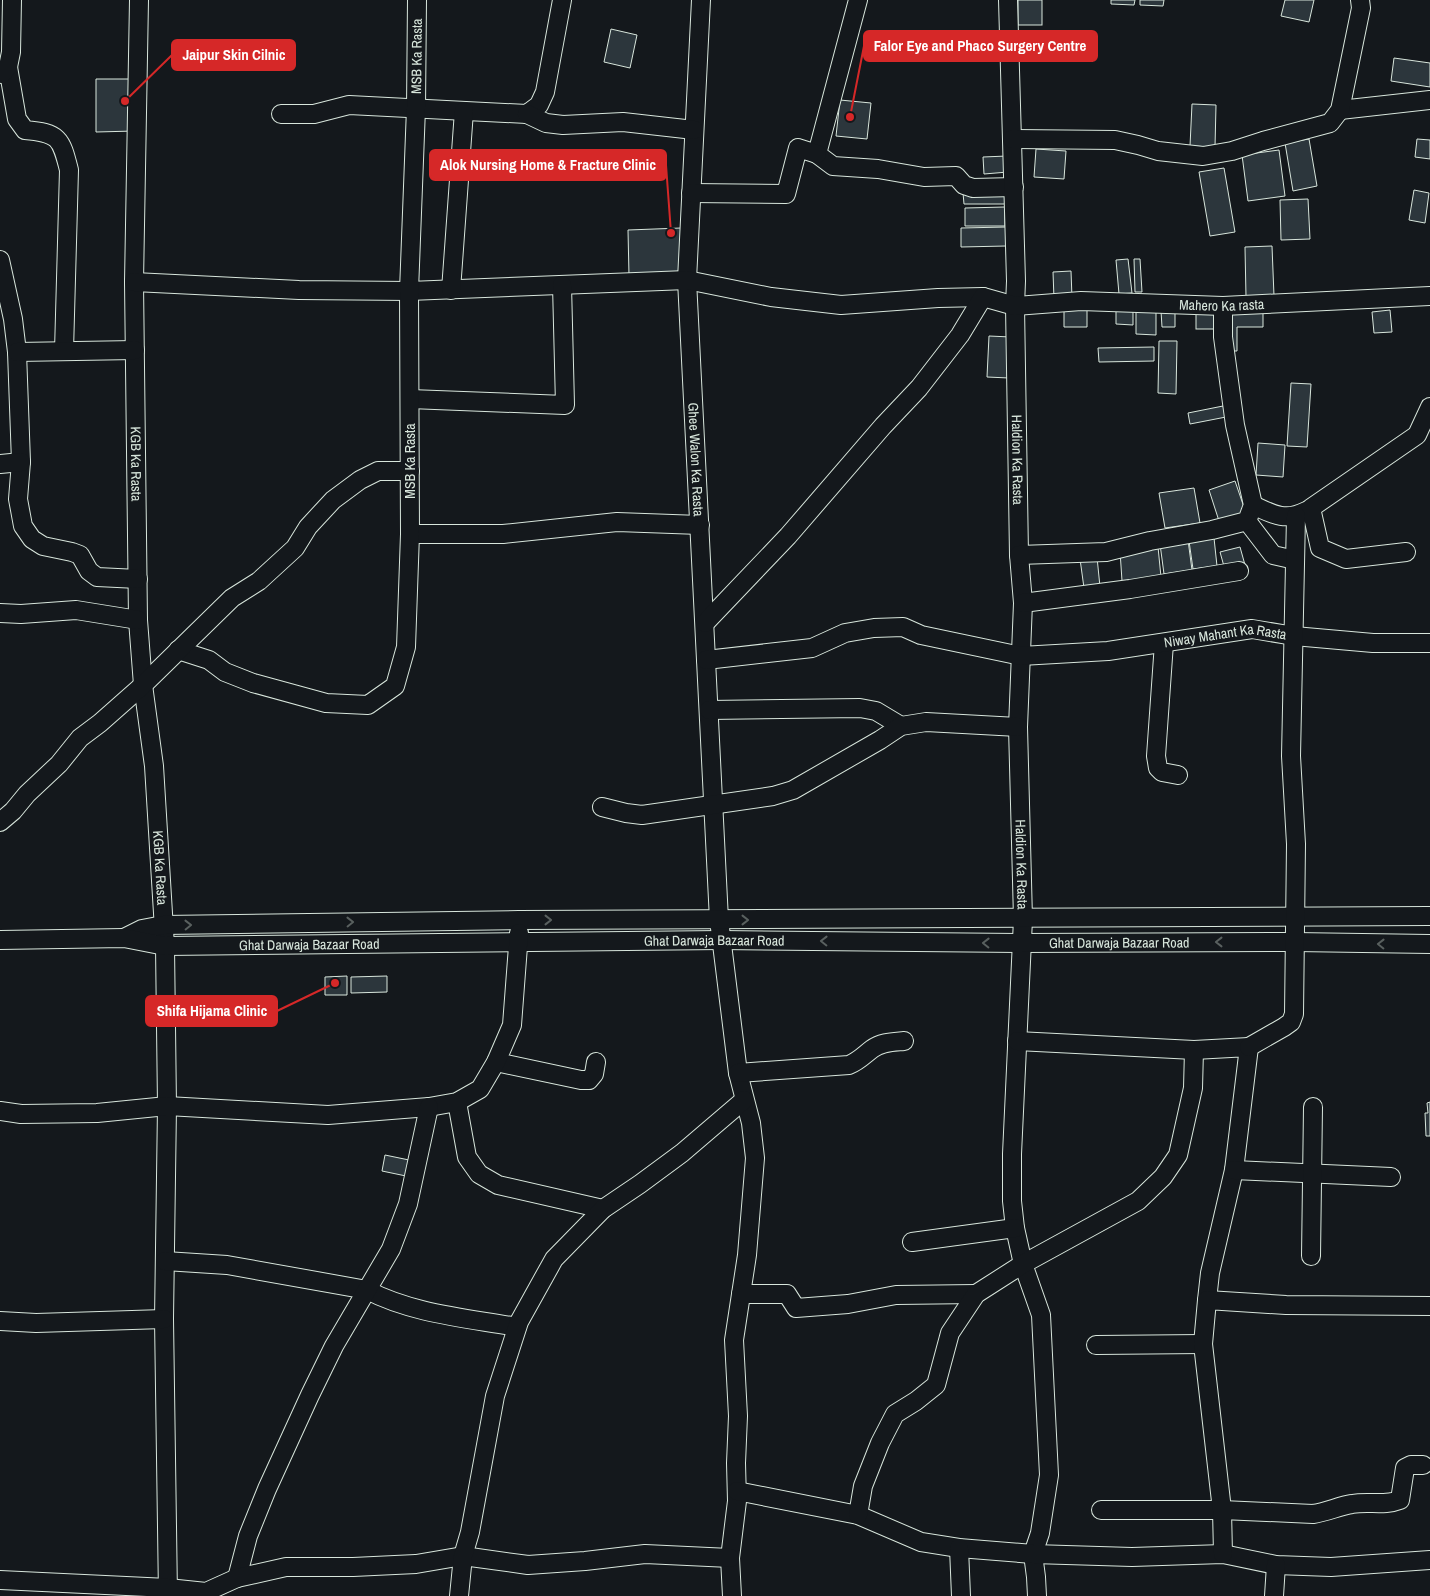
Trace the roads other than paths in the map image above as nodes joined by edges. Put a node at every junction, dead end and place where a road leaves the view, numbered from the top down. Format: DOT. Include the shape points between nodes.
graph roads {
  1 [pos="12,0"];
  2 [pos="139,0"];
  3 [pos="417,0"];
  4 [pos="562,0"];
  5 [pos="701,0"];
  6 [pos="858,0"];
  7 [pos="1008,0"];
  8 [pos="1360,0"];
  9 [pos="4,72"];
  10 [pos="1430,100"];
  11 [pos="416,108"];
  12 [pos="1340,110"];
  13 [pos="464,111"];
  14 [pos="280,114"];
  15 [pos="527,114"];
  16 [pos="694,130"];
  17 [pos="1012,140"];
  18 [pos="817,154"];
  19 [pos="1014,187"];
  20 [pos="691,193"];
  21 [pos="0,260"];
  22 [pos="686,280"];
  23 [pos="134,282"];
  24 [pos="562,285"];
  25 [pos="451,290"];
  26 [pos="410,291"];
  27 [pos="1430,296"];
  28 [pos="983,297"];
  29 [pos="1014,306"];
  30 [pos="1223,306"];
  31 [pos="135,350"];
  32 [pos="64,351"];
  33 [pos="17,352"];
  34 [pos="410,400"];
  35 [pos="1430,407"];
  36 [pos="21,462"];
  37 [pos="0,464"];
  38 [pos="410,471"];
  39 [pos="1304,512"];
  40 [pos="1250,513"];
  41 [pos="700,525"];
  42 [pos="410,534"];
  43 [pos="1406,552"];
  44 [pos="1019,555"];
  45 [pos="1295,560"];
  46 [pos="1239,571"];
  47 [pos="138,579"];
  48 [pos="1023,603"];
  49 [pos="0,613"];
  50 [pos="138,620"];
  51 [pos="705,623"];
  52 [pos="1294,636"];
  53 [pos="1164,643"];
  54 [pos="1430,643"];
  55 [pos="178,650"];
  56 [pos="1021,656"];
  57 [pos="706,660"];
  58 [pos="143,685"];
  59 [pos="709,710"];
  60 [pos="901,726"];
  61 [pos="1018,727"];
  62 [pos="1178,775"];
  63 [pos="714,805"];
  64 [pos="602,807"];
  65 [pos="0,822"];
  66 [pos="1430,916"];
  67 [pos="1296,917"];
  68 [pos="1023,918"];
  69 [pos="519,920"];
  70 [pos="719,920"];
  71 [pos="163,925"];
  72 [pos="124,938"];
  73 [pos="0,940"];
  74 [pos="721,940"];
  75 [pos="1295,942"];
  76 [pos="518,943"];
  77 [pos="1021,943"];
  78 [pos="1430,944"];
  79 [pos="165,946"];
  80 [pos="904,1041"];
  81 [pos="1017,1041"];
  82 [pos="1249,1047"];
  83 [pos="1194,1050"];
  84 [pos="496,1062"];
  85 [pos="596,1062"];
  86 [pos="738,1073"];
  87 [pos="744,1100"];
  88 [pos="457,1102"];
  89 [pos="167,1106"];
  90 [pos="428,1106"];
  91 [pos="1313,1107"];
  92 [pos="0,1111"];
  93 [pos="1234,1170"];
  94 [pos="1313,1174"];
  95 [pos="1391,1177"];
  96 [pos="602,1210"];
  97 [pos="1014,1228"];
  98 [pos="912,1242"];
  99 [pos="1311,1256"];
  100 [pos="165,1261"];
  101 [pos="1023,1264"];
  102 [pos="367,1290"];
  103 [pos="741,1294"];
  104 [pos="976,1294"];
  105 [pos="1207,1300"];
  106 [pos="1430,1306"];
  107 [pos="164,1320"];
  108 [pos="0,1321"];
  109 [pos="517,1327"];
  110 [pos="1202,1344"];
  111 [pos="1096,1346"];
  112 [pos="1422,1465"];
  113 [pos="737,1491"];
  114 [pos="1101,1510"];
  115 [pos="1222,1510"];
  116 [pos="858,1516"];
  117 [pos="959,1548"];
  118 [pos="1033,1554"];
  119 [pos="1223,1554"];
  120 [pos="463,1556"];
  121 [pos="730,1558"];
  122 [pos="1430,1560"];
  123 [pos="1276,1565"];
  124 [pos="237,1578"];
  125 [pos="0,1580"];
  126 [pos="168,1592"];
  127 [pos="459,1596"];
  128 [pos="732,1596"];
  129 [pos="961,1596"];
  130 [pos="1037,1596"];
  131 [pos="1274,1596"];
  1 -- 9 [label="street" via="11,52"];
  2 -- 23 [label="street, KGB Ka Rasta"];
  3 -- 11 [label="street, MSB Ka Rasta"];
  4 -- 15 [label="street" via="545,92 539,106"];
  5 -- 16 [label="street, Ghee Walon Ka Rasta"];
  6 -- 18 [label="street"];
  7 -- 17 [label="street, Haldion Ka Rasta"];
  8 -- 12 [label="street"];
  9 -- 32 [label="street" via="17,119 25,130 52,134 62,144 69,170"];
  10 -- 12 [label="street"];
  11 -- 13 [label="street"];
  11 -- 14 [label="street" via="349,105 314,114"];
  11 -- 26 [label="street, MSB Ka Rasta"];
  12 -- 17 [label="street" via="1330,122 1217,155 1186,156 1115,140"];
  13 -- 15 [label="street"];
  13 -- 25 [label="street"];
  15 -- 16 [label="street" via="546,123 563,125 623,122"];
  16 -- 20 [label="street, Ghee Walon Ka Rasta"];
  17 -- 19 [label="street, Haldion Ka Rasta"];
  18 -- 19 [label="street" via="833,166 924,177 956,176 964,186 973,188"];
  18 -- 20 [label="street" via="798,148 786,194"];
  19 -- 29 [label="street, Haldion Ka Rasta"];
  20 -- 22 [label="street, Ghee Walon Ka Rasta"];
  21 -- 33 [label="street" via="14,319"];
  22 -- 24 [label="street, Mahero Ka rasta"];
  22 -- 28 [label="street, Mahero Ka rasta" via="771,297 841,305"];
  22 -- 41 [label="street, Ghee Walon Ka Rasta"];
  23 -- 26 [label="street, Mahero Ka rasta" via="298,290"];
  23 -- 31 [label="street, KGB Ka Rasta"];
  24 -- 25 [label="street, Mahero Ka rasta"];
  24 -- 34 [label="street" via="565,405"];
  25 -- 26 [label="street, Mahero Ka rasta"];
  26 -- 34 [label="street, MSB Ka Rasta"];
  27 -- 30 [label="street, Mahero Ka rasta"];
  28 -- 29 [label="street, Mahero Ka rasta"];
  28 -- 51 [label="street" via="960,335 919,388 770,556"];
  29 -- 30 [label="street, Mahero Ka rasta" via="1081,302"];
  29 -- 44 [label="street, Haldion Ka Rasta"];
  30 -- 40 [label="street" via="1222,337"];
  31 -- 32 [label="street"];
  31 -- 47 [label="street, KGB Ka Rasta"];
  32 -- 33 [label="street"];
  33 -- 36 [label="street"];
  34 -- 38 [label="street, MSB Ka Rasta"];
  35 -- 39 [label="street" via="1417,435"];
  36 -- 37 [label="street"];
  36 -- 47 [label="street" via="18,499 23,526 32,540 80,555 89,571 97,577"];
  38 -- 42 [label="street, MSB Ka Rasta"];
  38 -- 55 [label="street" via="378,470 333,500 308,527 295,548 258,581 232,598"];
  39 -- 40 [label="street" via="1277,516"];
  39 -- 43 [label="street" via="1320,548 1346,559"];
  39 -- 45 [label="street"];
  40 -- 44 [label="street" via="1212,530 1106,552"];
  40 -- 45 [label="street" via="1273,555"];
  41 -- 42 [label="street" via="617,522 503,534"];
  41 -- 51 [label="street, Ghee Walon Ka Rasta"];
  42 -- 55 [label="street, MSB Ka Rasta" via="406,647 395,686 368,705 326,703 253,683 225,672 209,660"];
  44 -- 48 [label="street, Haldion Ka Rasta"];
  45 -- 52 [label="street"];
  46 -- 48 [label="street"];
  47 -- 50 [label="street, KGB Ka Rasta"];
  48 -- 56 [label="street, Haldion Ka Rasta"];
  49 -- 50 [label="street" via="76,610"];
  50 -- 58 [label="street, KGB Ka Rasta"];
  51 -- 57 [label="street, Ghee Walon Ka Rasta"];
  52 -- 53 [label="street, Niway Mahant Ka Rasta" via="1252,629"];
  52 -- 54 [label="street, Niway Mahant Ka Rasta" via="1373,643"];
  52 -- 67 [label="street" via="1291,756"];
  53 -- 56 [label="street, Niway Mahant Ka Rasta" via="1108,651"];
  53 -- 62 [label="street" via="1156,756 1162,772"];
  55 -- 58 [label="street"];
  56 -- 57 [label="street, Niway Mahant Ka Rasta" via="903,628 874,628 845,633 812,648"];
  56 -- 61 [label="street, Haldion Ka Rasta"];
  57 -- 59 [label="street, Ghee Walon Ka Rasta"];
  58 -- 65 [label="street" via="80,738 59,764"];
  58 -- 71 [label="street, KGB Ka Rasta" via="154,766"];
  59 -- 60 [label="street" via="860,708 876,711"];
  59 -- 63 [label="street, Ghee Walon Ka Rasta"];
  60 -- 61 [label="street" via="926,722"];
  60 -- 63 [label="street" via="793,790"];
  61 -- 68 [label="street, Haldion Ka Rasta"];
  63 -- 64 [label="street" via="642,815"];
  63 -- 70 [label="street, Ghee Walon Ka Rasta"];
  66 -- 67 [label="street"];
  67 -- 68 [label="street"];
  67 -- 75 [label="street"];
  70 -- 68 [label="street, one-way"];
  68 -- 77 [label="street, Haldion Ka Rasta"];
  69 -- 70 [label="street, one-way"];
  71 -- 69 [label="street, one-way"];
  69 -- 76 [label="street"];
  70 -- 74 [label="street, Ghee Walon Ka Rasta"];
  71 -- 72 [label="street" via="142,929"];
  71 -- 79 [label="street, KGB Ka Rasta"];
  72 -- 73 [label="street, Ghat Darwaja Bazaar Road"];
  72 -- 79 [label="street, Ghat Darwaja Bazaar Road"];
  74 -- 76 [label="street, Ghat Darwaja Bazaar Road"];
  77 -- 74 [label="street, Ghat Darwaja Bazaar Road, one-way"];
  74 -- 86 [label="street, Ghee Walon Ka Rasta"];
  75 -- 77 [label="street, Ghat Darwaja Bazaar Road, one-way"];
  78 -- 75 [label="street, Ghat Darwaja Bazaar Road, one-way"];
  75 -- 82 [label="street" via="1294,1014 1291,1022"];
  76 -- 79 [label="street, Ghat Darwaja Bazaar Road"];
  76 -- 84 [label="street" via="512,1025"];
  77 -- 81 [label="street, Haldion Ka Rasta"];
  79 -- 89 [label="street, KGB Ka Rasta"];
  80 -- 86 [label="street" via="882,1044 849,1065"];
  81 -- 83 [label="street"];
  81 -- 97 [label="street, Haldion Ka Rasta" via="1012,1154"];
  82 -- 83 [label="street"];
  82 -- 93 [label="street"];
  83 -- 101 [label="street" via="1193,1088 1178,1155 1163,1177 1138,1202"];
  84 -- 85 [label="street" via="589,1080"];
  84 -- 88 [label="street" via="480,1089"];
  86 -- 87 [label="street, Ghee Walon Ka Rasta"];
  87 -- 96 [label="street" via="682,1153"];
  87 -- 103 [label="street, Ghee Walon Ka Rasta" via="756,1158"];
  88 -- 90 [label="street"];
  88 -- 96 [label="street" via="467,1157 479,1174 498,1185"];
  89 -- 90 [label="street" via="328,1115"];
  89 -- 92 [label="street" via="97,1113 21,1114"];
  89 -- 100 [label="street, KGB Ka Rasta"];
  90 -- 102 [label="street" via="408,1204 391,1249"];
  91 -- 94 [label="street"];
  93 -- 94 [label="street"];
  93 -- 105 [label="street" via="1210,1273"];
  94 -- 95 [label="street"];
  94 -- 99 [label="street"];
  96 -- 109 [label="street" via="554,1259"];
  97 -- 98 [label="street"];
  97 -- 101 [label="street, Haldion Ka Rasta"];
  100 -- 102 [label="street" via="227,1265"];
  100 -- 107 [label="street, KGB Ka Rasta"];
  101 -- 104 [label="street"];
  101 -- 118 [label="street, Haldion Ka Rasta" via="1041,1315 1048,1475 1040,1533"];
  102 -- 109 [label="street" via="416,1309"];
  102 -- 124 [label="street" via="334,1346 289,1441 248,1536"];
  103 -- 104 [label="street" via="787,1294 796,1308 848,1304 896,1295"];
  103 -- 113 [label="street, Ghee Walon Ka Rasta" via="734,1340"];
  104 -- 116 [label="street" via="950,1333 936,1385 895,1414 863,1486"];
  105 -- 106 [label="street" via="1286,1305"];
  105 -- 110 [label="street"];
  107 -- 108 [label="street"];
  107 -- 126 [label="street, KGB Ka Rasta"];
  109 -- 120 [label="street" via="495,1396"];
  110 -- 111 [label="street"];
  110 -- 115 [label="street"];
  112 -- 115 [label="street" via="1405,1468 1400,1500 1393,1502 1354,1503 1313,1514"];
  113 -- 116 [label="street"];
  113 -- 121 [label="street, Ghee Walon Ka Rasta"];
  114 -- 115 [label="street"];
  115 -- 119 [label="street"];
  116 -- 117 [label="street" via="921,1542"];
  117 -- 118 [label="street"];
  117 -- 129 [label="street"];
  118 -- 119 [label="street" via="1132,1557"];
  118 -- 130 [label="street"];
  119 -- 123 [label="street"];
  120 -- 121 [label="street" via="528,1565 644,1554"];
  120 -- 124 [label="street" via="416,1564 286,1567"];
  120 -- 127 [label="street"];
  121 -- 128 [label="street, Ghee Walon Ka Rasta"];
  122 -- 123 [label="street" via="1331,1568"];
  123 -- 131 [label="street"];
  124 -- 126 [label="street" via="206,1592"];
  125 -- 126 [label="street"];
}
